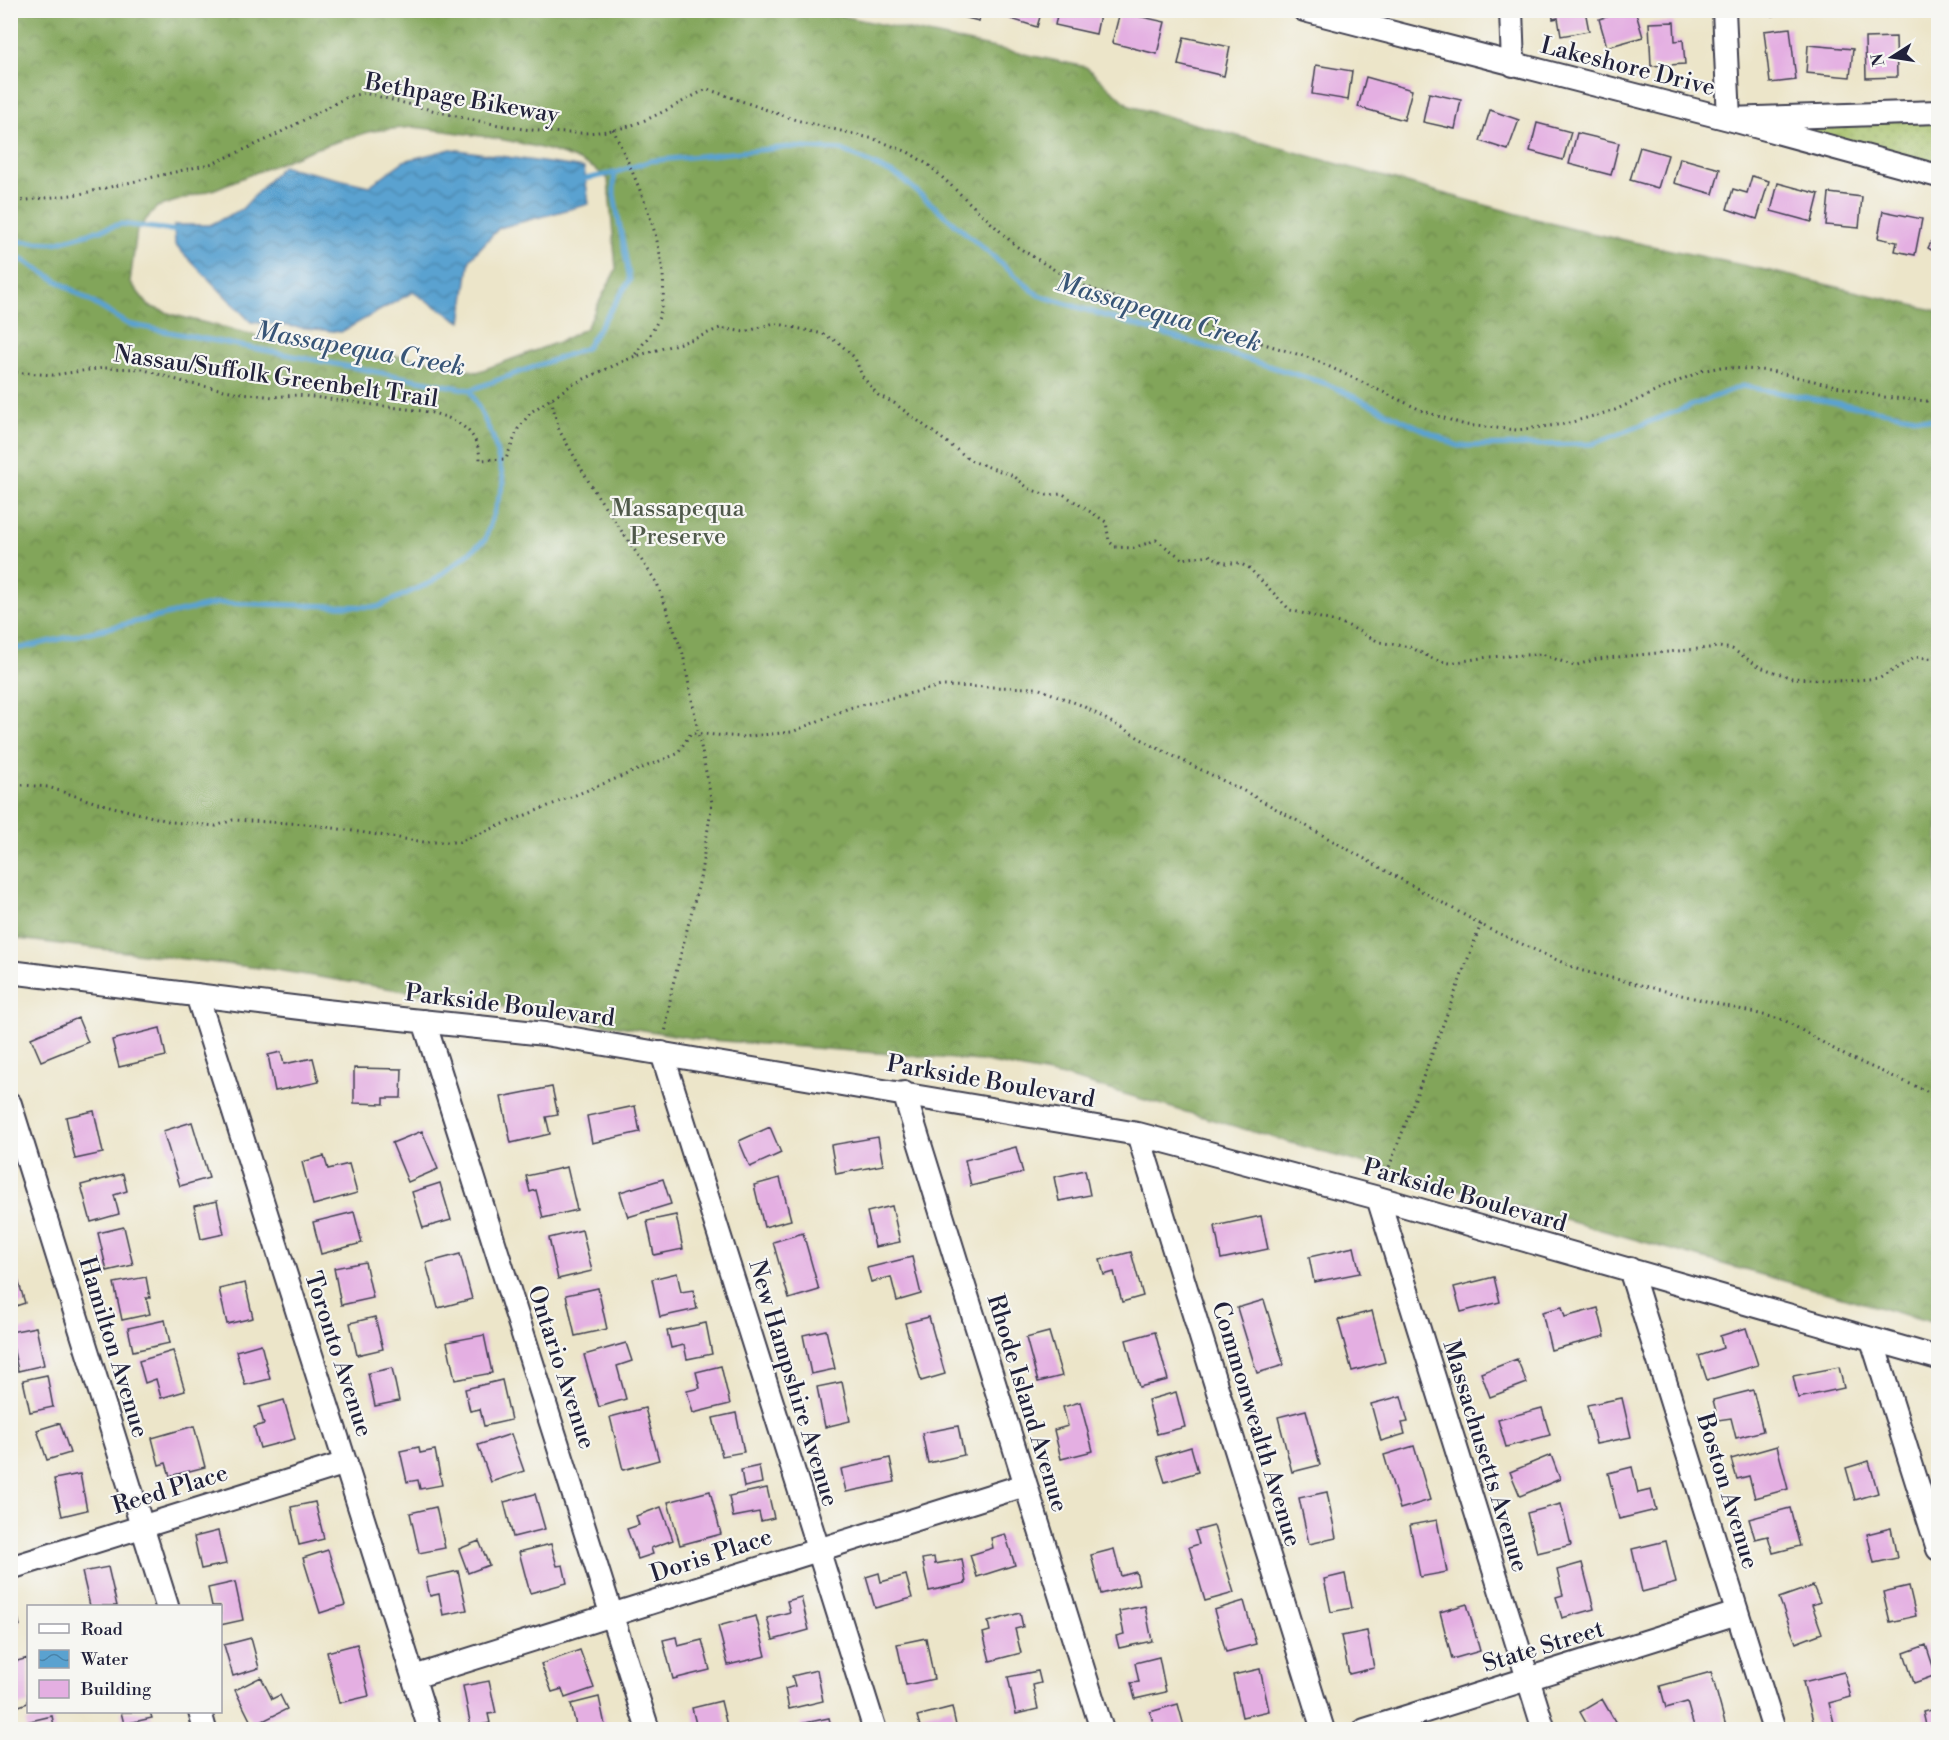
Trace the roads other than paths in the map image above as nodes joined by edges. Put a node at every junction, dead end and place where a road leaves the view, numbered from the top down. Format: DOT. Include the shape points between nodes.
graph roads {
  1 [pos="1304,10"];
  2 [pos="1510,10"];
  3 [pos="1724,10"];
  4 [pos="1513,65"];
  5 [pos="1938,112"];
  6 [pos="1729,119"];
  7 [pos="1938,176"];
  8 [pos="10,972"];
  9 [pos="197,995"];
  10 [pos="424,1021"];
  11 [pos="662,1053"];
  12 [pos="904,1093"];
  13 [pos="10,1104"];
  14 [pos="1138,1134"];
  15 [pos="1378,1198"];
  16 [pos="1630,1269"];
  17 [pos="1872,1340"];
  18 [pos="1938,1358"];
  19 [pos="346,1463"];
  20 [pos="1026,1485"];
  21 [pos="142,1527"];
  22 [pos="1938,1549"];
  23 [pos="818,1550"];
  24 [pos="10,1568"];
  25 [pos="167,1605"];
  26 [pos="1737,1613"];
  27 [pos="612,1615"];
  28 [pos="414,1677"];
  29 [pos="1527,1679"];
  30 [pos="200,1713"];
  31 [pos="205,1730"];
  32 [pos="430,1730"];
  33 [pos="648,1730"];
  34 [pos="875,1730"];
  35 [pos="1102,1730"];
  36 [pos="1323,1730"];
  37 [pos="1365,1730"];
  38 [pos="1544,1730"];
  39 [pos="1774,1730"];
  1 -- 4 [label="street, Lakeshore Drive"];
  2 -- 4 [label="street"];
  3 -- 6 [label="street"];
  4 -- 6 [label="street, Lakeshore Drive"];
  5 -- 6 [label="street"];
  6 -- 7 [label="street, Lakeshore Drive"];
  8 -- 9 [label="street, Parkside Boulevard"];
  9 -- 10 [label="street, Parkside Boulevard"];
  9 -- 19 [label="street, Toronto Avenue"];
  10 -- 11 [label="street, Parkside Boulevard" via="545,1034"];
  10 -- 27 [label="street, Ontario Avenue"];
  11 -- 12 [label="street, Parkside Boulevard"];
  11 -- 23 [label="street, New Hampshire Avenue"];
  12 -- 14 [label="street, Parkside Boulevard"];
  12 -- 20 [label="street, Rhode Island Avenue"];
  13 -- 21 [label="street, Hamilton Avenue"];
  14 -- 15 [label="street, Parkside Boulevard"];
  14 -- 36 [label="street, Commonwealth Avenue"];
  15 -- 16 [label="street, Parkside Boulevard"];
  15 -- 29 [label="street, Massachusetts Avenue"];
  16 -- 17 [label="street, Parkside Boulevard"];
  16 -- 26 [label="street, Boston Avenue"];
  17 -- 18 [label="street, Parkside Boulevard"];
  17 -- 22 [label="street"];
  19 -- 21 [label="street, Reed Place"];
  19 -- 28 [label="street, Toronto Avenue"];
  20 -- 23 [label="street, Doris Place"];
  20 -- 35 [label="street, Rhode Island Avenue"];
  21 -- 24 [label="street, Reed Place"];
  21 -- 25 [label="street, Hamilton Avenue"];
  23 -- 27 [label="street, Doris Place"];
  23 -- 34 [label="street, New Hampshire Avenue"];
  26 -- 29 [label="street, State Street"];
  26 -- 39 [label="street, Boston Avenue"];
  27 -- 28 [label="street, Doris Place"];
  27 -- 33 [label="street, Ontario Avenue"];
  28 -- 32 [label="street, Toronto Avenue"];
  29 -- 37 [label="street, State Street"];
  29 -- 38 [label="street, Massachusetts Avenue"];
  30 -- 31 [label="street"];
}
